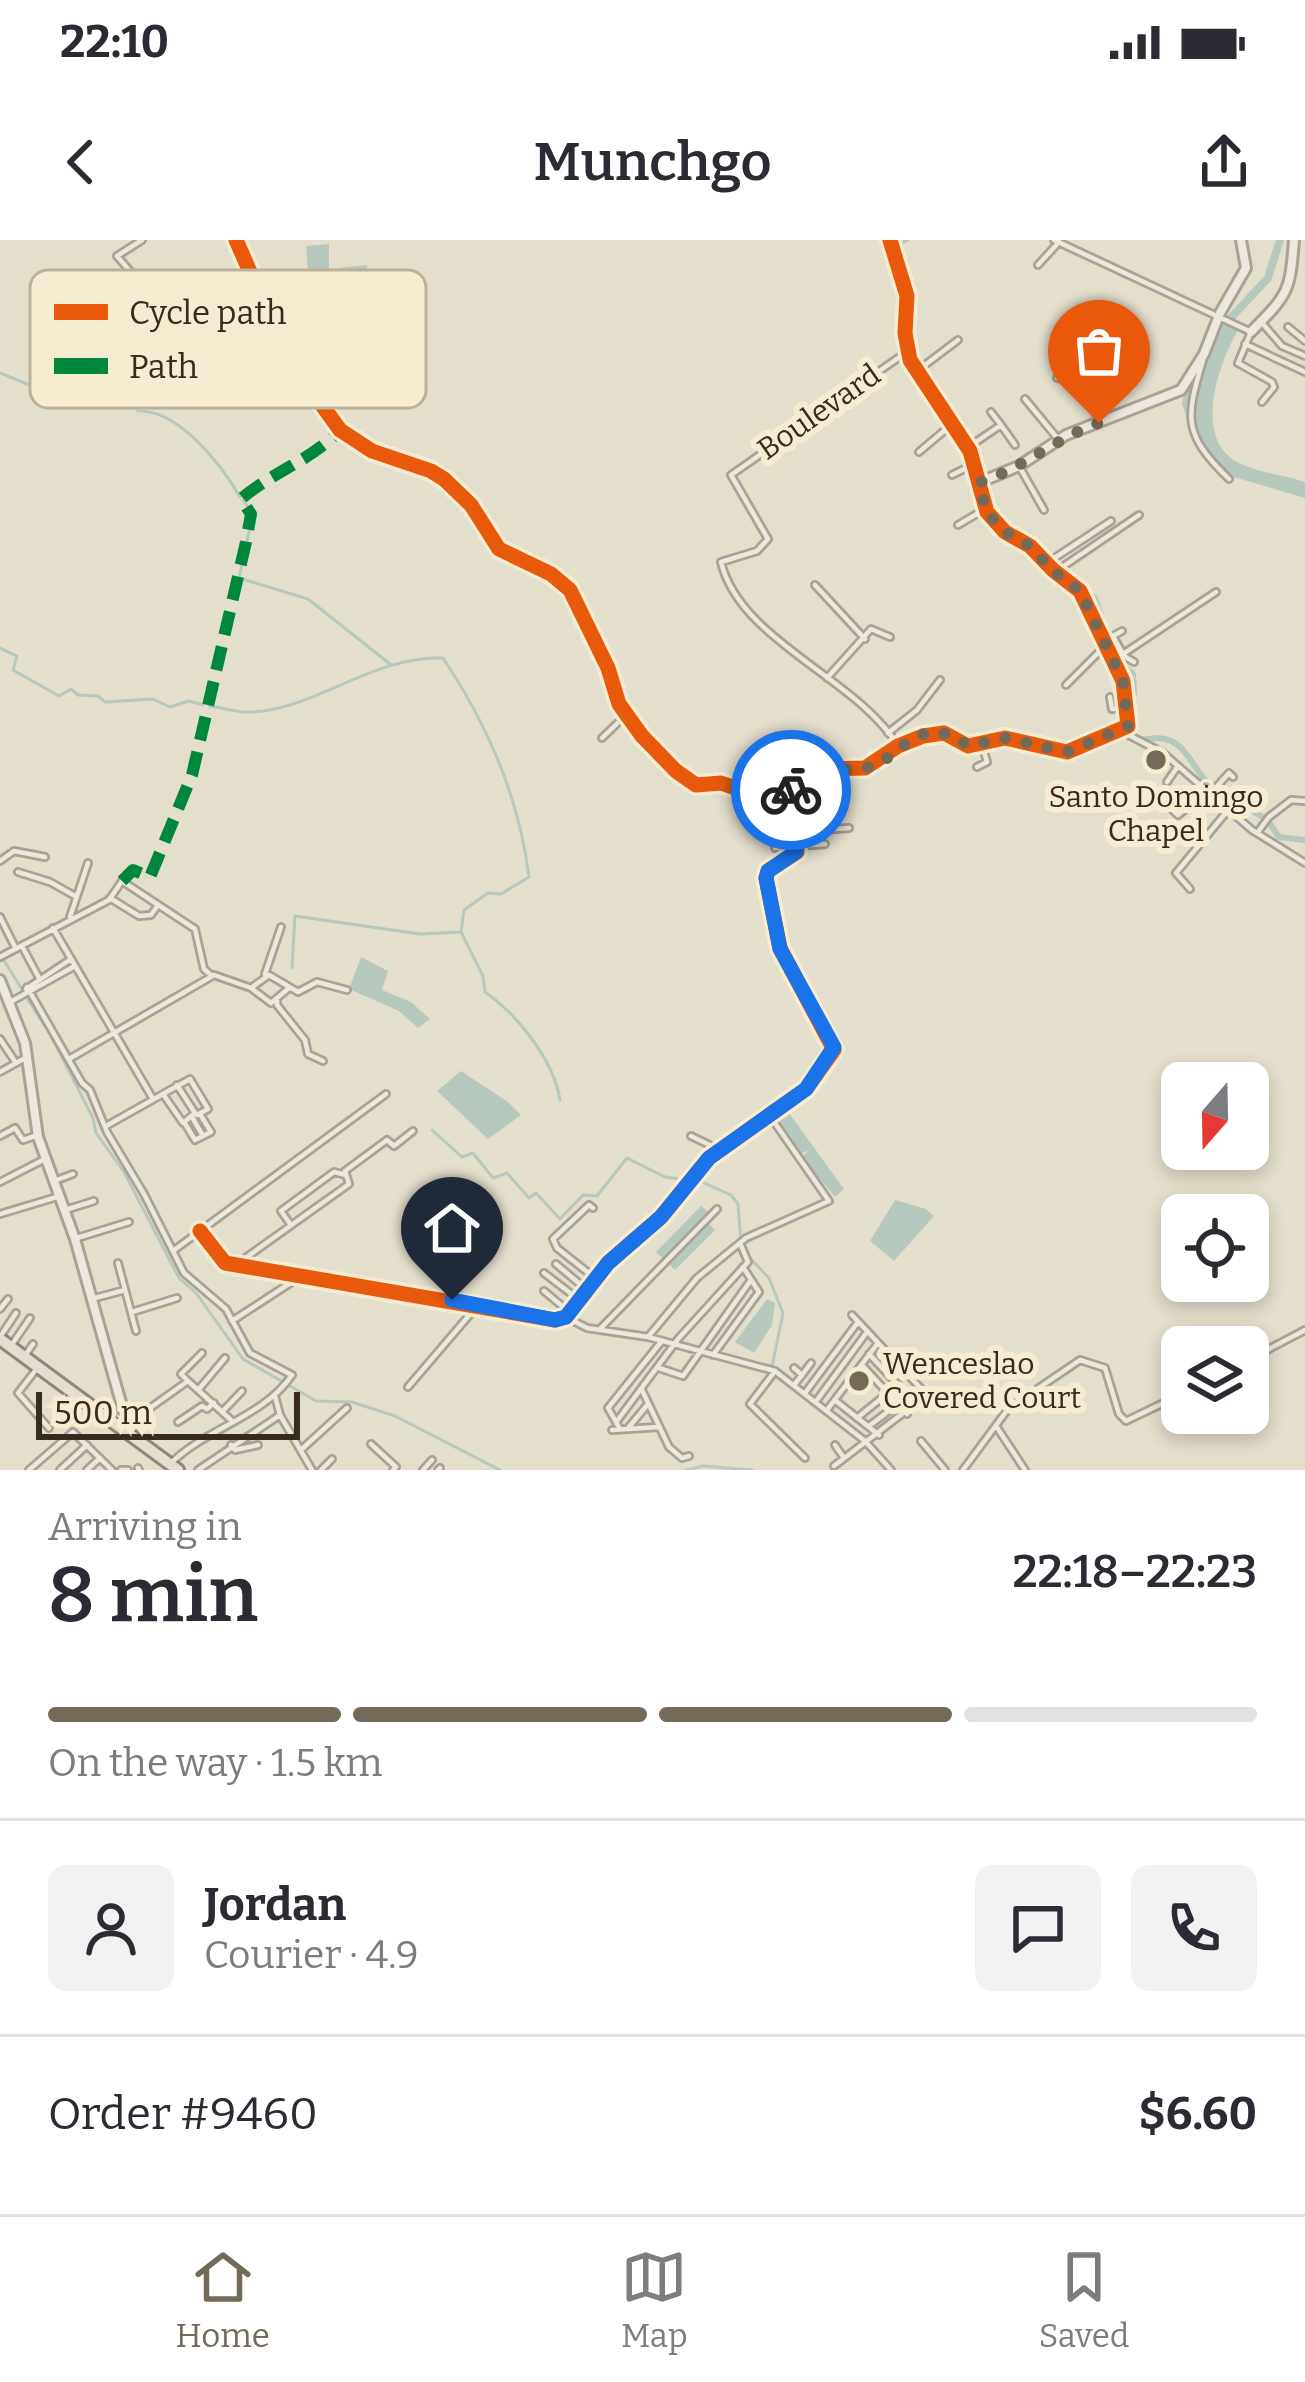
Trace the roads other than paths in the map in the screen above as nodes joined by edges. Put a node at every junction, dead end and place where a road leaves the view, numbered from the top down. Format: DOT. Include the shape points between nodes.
graph roads {
  1 [pos="142,240"];
  2 [pos="236,240"];
  3 [pos="890,240"];
  4 [pos="1240,240"];
  5 [pos="1294,240"];
  6 [pos="1056,241"];
  7 [pos="1037,265"];
  8 [pos="1292,268"];
  9 [pos="1304,268"];
  10 [pos="129,270"];
  11 [pos="249,270"];
  12 [pos="1160,290"];
  13 [pos="1156,299"];
  14 [pos="1222,318"];
  15 [pos="1262,321"];
  16 [pos="1288,327"];
  17 [pos="1251,332"];
  18 [pos="958,340"];
  19 [pos="1305,341"];
  20 [pos="1245,344"];
  21 [pos="908,351"];
  22 [pos="1204,354"];
  23 [pos="1305,356"];
  24 [pos="918,370"];
  25 [pos="1305,371"];
  26 [pos="1057,379"];
  27 [pos="1025,399"];
  28 [pos="1262,402"];
  29 [pos="322,408"];
  30 [pos="991,412"];
  31 [pos="1099,423"];
  32 [pos="1000,425"];
  33 [pos="953,429"];
  34 [pos="1058,439"];
  35 [pos="1015,445"];
  36 [pos="968,447"];
  37 [pos="919,452"];
  38 [pos="974,464"];
  39 [pos="1019,466"];
  40 [pos="952,475"];
  41 [pos="1228,479"];
  42 [pos="980,482"];
  43 [pos="986,509"];
  44 [pos="1044,510"];
  45 [pos="1139,514"];
  46 [pos="1111,521"];
  47 [pos="958,525"];
  48 [pos="1047,563"];
  49 [pos="1055,572"];
  50 [pos="815,585"];
  51 [pos="1216,592"];
  52 [pos="1122,631"];
  53 [pos="890,637"];
  54 [pos="865,639"];
  55 [pos="1105,646"];
  56 [pos="1119,659"];
  57 [pos="1134,662"];
  58 [pos="827,678"];
  59 [pos="940,680"];
  60 [pos="1066,685"];
  61 [pos="1111,697"];
  62 [pos="1124,708"];
  63 [pos="626,715"];
  64 [pos="1120,731"];
  65 [pos="888,733"];
  66 [pos="602,739"];
  67 [pos="982,743"];
  68 [pos="898,746"];
  69 [pos="748,765"];
  70 [pos="1178,766"];
  71 [pos="977,767"];
  72 [pos="827,769"];
  73 [pos="1233,777"];
  74 [pos="1167,782"];
  75 [pos="789,786"];
  76 [pos="828,786"];
  77 [pos="733,788"];
  78 [pos="1208,793"];
  79 [pos="771,794"];
  80 [pos="1137,802"];
  81 [pos="1305,802"];
  82 [pos="1228,809"];
  83 [pos="849,828"];
  84 [pos="814,830"];
  85 [pos="828,830"];
  86 [pos="796,832"];
  87 [pos="775,833"];
  88 [pos="1257,833"];
  89 [pos="815,844"];
  90 [pos="825,844"];
  91 [pos="796,846"];
  92 [pos="45,857"];
  93 [pos="0,861"];
  94 [pos="88,863"];
  95 [pos="1305,863"];
  96 [pos="18,872"];
  97 [pos="1190,889"];
  98 [pos="75,896"];
  99 [pos="110,898"];
  100 [pos="158,905"];
  101 [pos="0,917"];
  102 [pos="70,917"];
  103 [pos="281,927"];
  104 [pos="50,929"];
  105 [pos="19,947"];
  106 [pos="2,956"];
  107 [pos="73,963"];
  108 [pos="212,976"];
  109 [pos="264,979"];
  110 [pos="0,980"];
  111 [pos="41,981"];
  112 [pos="251,988"];
  113 [pos="289,988"];
  114 [pos="346,990"];
  115 [pos="27,991"];
  116 [pos="277,998"];
  117 [pos="10,1003"];
  118 [pos="113,1033"];
  119 [pos="0,1040"];
  120 [pos="27,1057"];
  121 [pos="69,1059"];
  122 [pos="323,1060"];
  123 [pos="16,1063"];
  124 [pos="0,1072"];
  125 [pos="177,1085"];
  126 [pos="163,1094"];
  127 [pos="386,1094"];
  128 [pos="152,1099"];
  129 [pos="196,1115"];
  130 [pos="770,1116"];
  131 [pos="184,1122"];
  132 [pos="106,1126"];
  133 [pos="413,1131"];
  134 [pos="3,1134"];
  135 [pos="38,1135"];
  136 [pos="691,1136"];
  137 [pos="720,1150"];
  138 [pos="45,1158"];
  139 [pos="73,1174"];
  140 [pos="346,1175"];
  141 [pos="54,1181"];
  142 [pos="0,1182"];
  143 [pos="60,1196"];
  144 [pos="94,1201"];
  145 [pos="593,1208"];
  146 [pos="717,1209"];
  147 [pos="65,1210"];
  148 [pos="0,1214"];
  149 [pos="129,1222"];
  150 [pos="291,1226"];
  151 [pos="200,1231"];
  152 [pos="75,1239"];
  153 [pos="740,1243"];
  154 [pos="173,1251"];
  155 [pos="118,1263"];
  156 [pos="237,1264"];
  157 [pos="556,1264"];
  158 [pos="743,1267"];
  159 [pos="544,1273"];
  160 [pos="298,1278"];
  161 [pos="596,1279"];
  162 [pos="751,1280"];
  163 [pos="125,1290"];
  164 [pos="587,1290"];
  165 [pos="544,1291"];
  166 [pos="177,1298"];
  167 [pos="8,1299"];
  168 [pos="91,1299"];
  169 [pos="578,1300"];
  170 [pos="733,1304"];
  171 [pos="478,1305"];
  172 [pos="0,1309"];
  173 [pos="744,1312"];
  174 [pos="16,1313"];
  175 [pos="130,1313"];
  176 [pos="568,1314"];
  177 [pos="852,1315"];
  178 [pos="30,1318"];
  179 [pos="232,1322"];
  180 [pos="858,1322"];
  181 [pos="601,1329"];
  182 [pos="1305,1330"];
  183 [pos="136,1331"];
  184 [pos="867,1332"];
  185 [pos="648,1337"];
  186 [pos="4,1341"];
  187 [pos="662,1341"];
  188 [pos="878,1342"];
  189 [pos="32,1344"];
  190 [pos="676,1346"];
  191 [pos="1269,1349"];
  192 [pos="699,1351"];
  193 [pos="202,1353"];
  194 [pos="869,1354"];
  195 [pos="713,1355"];
  196 [pos="24,1357"];
  197 [pos="225,1358"];
  198 [pos="811,1363"];
  199 [pos="860,1364"];
  200 [pos="38,1367"];
  201 [pos="658,1368"];
  202 [pos="794,1368"];
  203 [pos="775,1371"];
  204 [pos="802,1375"];
  205 [pos="188,1382"];
  206 [pos="794,1385"];
  207 [pos="408,1388"];
  208 [pos="199,1389"];
  209 [pos="642,1390"];
  210 [pos="242,1391"];
  211 [pos="887,1393"];
  212 [pos="805,1394"];
  213 [pos="275,1396"];
  214 [pos="834,1399"];
  215 [pos="214,1402"];
  216 [pos="815,1402"];
  217 [pos="648,1404"];
  218 [pos="898,1404"];
  219 [pos="1161,1404"];
  220 [pos="917,1405"];
  221 [pos="347,1408"];
  222 [pos="826,1410"];
  223 [pos="223,1411"];
  224 [pos="280,1414"];
  225 [pos="907,1414"];
  226 [pos="857,1418"];
  227 [pos="231,1420"];
  228 [pos="616,1421"];
  229 [pos="178,1422"];
  230 [pos="869,1426"];
  231 [pos="996,1426"];
  232 [pos="126,1427"];
  233 [pos="659,1427"];
  234 [pos="49,1428"];
  235 [pos="620,1430"];
  236 [pos="879,1435"];
  237 [pos="921,1441"];
  238 [pos="867,1443"];
  239 [pos="371,1444"];
  240 [pos="835,1444"];
  241 [pos="86,1445"];
  242 [pos="231,1445"];
  243 [pos="258,1445"];
  244 [pos="300,1450"];
  245 [pos="689,1456"];
  246 [pos="100,1458"];
  247 [pos="805,1458"];
  248 [pos="844,1458"];
  249 [pos="332,1459"];
  250 [pos="432,1460"];
  251 [pos="834,1466"];
  252 [pos="174,1467"];
  253 [pos="29,1470"];
  254 [pos="60,1470"];
  255 [pos="87,1470"];
  256 [pos="112,1470"];
  257 [pos="198,1470"];
  258 [pos="313,1470"];
  259 [pos="321,1470"];
  260 [pos="393,1470"];
  261 [pos="423,1470"];
  262 [pos="891,1470"];
  263 [pos="945,1470"];
  264 [pos="963,1470"];
  265 [pos="1025,1470"];
  1 -- 10 [label="street" via="117,256"];
  2 -- 11 [label="street"];
  3 -- 21 [label="street" via="908,296"];
  4 -- 14 [label="street" via="1246,268"];
  5 -- 8 [label="street"];
  6 -- 7 [label="street"];
  6 -- 12 [label="street"];
  8 -- 9 [label="street"];
  8 -- 15 [label="street" via="1284,298"];
  12 -- 13 [label="street"];
  12 -- 14 [label="street"];
  14 -- 17 [label="street"];
  14 -- 22 [label="street"];
  15 -- 17 [label="street"];
  15 -- 23 [label="street" via="1282,346"];
  16 -- 19 [label="street"];
  17 -- 20 [label="street"];
  18 -- 24 [label="street"];
  20 -- 25 [label="street"];
  20 -- 28 [label="street" via="1238,363 1274,385"];
  21 -- 24 [label="street"];
  21 -- 58 [label="street, Boulevard" via="731,475 768,539 722,562 730,587"];
  22 -- 31 [label="street" via="1175,394"];
  22 -- 41 [label="street" via="1189,410 1205,454"];
  24 -- 33 [label="street"];
  26 -- 31 [label="street" via="1085,382"];
  27 -- 34 [label="street"];
  29 -- 63 [label="street" via="372,451 444,479 499,549 570,590"];
  30 -- 32 [label="street"];
  31 -- 34 [label="street"];
  32 -- 35 [label="street"];
  32 -- 36 [label="street"];
  33 -- 36 [label="street"];
  33 -- 37 [label="street"];
  34 -- 39 [label="street"];
  36 -- 38 [label="street"];
  38 -- 40 [label="street"];
  38 -- 42 [label="street"];
  39 -- 42 [label="street"];
  39 -- 44 [label="street"];
  42 -- 43 [label="street"];
  43 -- 47 [label="street"];
  43 -- 48 [label="street"];
  45 -- 49 [label="street"];
  46 -- 48 [label="street"];
  48 -- 49 [label="street"];
  49 -- 55 [label="street" via="1080,591"];
  50 -- 54 [label="street"];
  51 -- 56 [label="street"];
  52 -- 56 [label="street" via="1113,636"];
  53 -- 54 [label="street" via="872,629"];
  54 -- 58 [label="street"];
  55 -- 56 [label="street"];
  55 -- 60 [label="street"];
  56 -- 57 [label="street"];
  56 -- 62 [label="street"];
  58 -- 65 [label="street"];
  59 -- 65 [label="street"];
  61 -- 62 [label="street" via="1112,709"];
  62 -- 64 [label="street" via="1128,726"];
  63 -- 66 [label="street"];
  63 -- 77 [label="street" via="686,780"];
  64 -- 67 [label="street" via="1067,752 1005,738"];
  64 -- 70 [label="street"];
  65 -- 68 [label="street"];
  67 -- 68 [label="street" via="968,746 944,733"];
  67 -- 71 [label="street" via="988,762"];
  68 -- 72 [label="street" via="866,768"];
  69 -- 77 [label="street"];
  70 -- 74 [label="street"];
  70 -- 78 [label="street"];
  72 -- 75 [label="street"];
  72 -- 76 [label="street"];
  73 -- 78 [label="street" via="1228,772"];
  75 -- 79 [label="street"];
  75 -- 86 [label="street"];
  76 -- 84 [label="street" via="813,795"];
  76 -- 85 [label="street"];
  77 -- 79 [label="street"];
  78 -- 80 [label="street" via="1178,815 1156,795"];
  78 -- 82 [label="street"];
  79 -- 87 [label="street"];
  81 -- 88 [label="street" via="1292,800"];
  82 -- 88 [label="street"];
  82 -- 97 [label="street" via="1176,873"];
  83 -- 85 [label="street"];
  84 -- 85 [label="street"];
  84 -- 86 [label="street"];
  84 -- 89 [label="street"];
  86 -- 87 [label="street"];
  86 -- 91 [label="street"];
  87 -- 91 [label="street" via="776,848"];
  88 -- 95 [label="street"];
  89 -- 90 [label="street"];
  89 -- 91 [label="street"];
  91 -- 130 [label="street" via="766,878 780,949 834,1050 812,1083"];
  92 -- 93 [label="street" via="14,851"];
  94 -- 98 [label="street"];
  96 -- 98 [label="street"];
  98 -- 102 [label="street"];
  99 -- 100 [label="street" via="139,916"];
  99 -- 100 [label="street" via="122,881"];
  99 -- 102 [label="street"];
  100 -- 108 [label="street" via="194,929"];
  101 -- 105 [label="street"];
  102 -- 104 [label="street"];
  103 -- 109 [label="street"];
  104 -- 105 [label="street"];
  104 -- 107 [label="street"];
  105 -- 106 [label="street"];
  105 -- 111 [label="street"];
  107 -- 111 [label="street"];
  107 -- 118 [label="street"];
  108 -- 112 [label="street"];
  108 -- 118 [label="street"];
  109 -- 112 [label="street"];
  109 -- 113 [label="street"];
  110 -- 117 [label="street"];
  111 -- 115 [label="street"];
  112 -- 116 [label="street" via="271,1003"];
  113 -- 114 [label="street" via="302,992 316,982"];
  113 -- 116 [label="street"];
  115 -- 117 [label="street"];
  115 -- 121 [label="street"];
  116 -- 122 [label="street" via="308,1054"];
  117 -- 120 [label="street"];
  118 -- 121 [label="street"];
  118 -- 128 [label="street"];
  119 -- 123 [label="street"];
  120 -- 123 [label="street"];
  120 -- 135 [label="street"];
  121 -- 132 [label="street"];
  123 -- 124 [label="street"];
  125 -- 126 [label="street"];
  125 -- 129 [label="street"];
  125 -- 129 [label="street" via="192,1081 208,1109"];
  126 -- 128 [label="street"];
  126 -- 131 [label="street"];
  127 -- 151 [label="street"];
  128 -- 132 [label="street"];
  129 -- 131 [label="street"];
  129 -- 131 [label="street" via="203,1136 195,1140"];
  130 -- 137 [label="street"];
  130 -- 153 [label="street" via="829,1201"];
  132 -- 154 [label="street"];
  133 -- 140 [label="street" via="394,1146 386,1140"];
  134 -- 135 [label="street" via="16,1127 23,1140"];
  135 -- 138 [label="street"];
  136 -- 137 [label="street"];
  137 -- 161 [label="street"];
  138 -- 141 [label="street"];
  138 -- 142 [label="street"];
  139 -- 141 [label="street"];
  140 -- 150 [label="street" via="349,1184"];
  140 -- 150 [label="street" via="334,1172 281,1210"];
  141 -- 143 [label="street"];
  143 -- 147 [label="street"];
  143 -- 148 [label="street"];
  144 -- 147 [label="street"];
  145 -- 161 [label="street" via="553,1239"];
  146 -- 181 [label="street"];
  147 -- 152 [label="street"];
  149 -- 152 [label="street"];
  150 -- 156 [label="street"];
  151 -- 154 [label="street"];
  151 -- 156 [label="street" via="225,1263"];
  152 -- 168 [label="street"];
  153 -- 158 [label="street"];
  153 -- 185 [label="street" via="697,1278"];
  154 -- 179 [label="street" via="184,1274"];
  155 -- 163 [label="street"];
  156 -- 160 [label="street"];
  157 -- 164 [label="street"];
  158 -- 162 [label="street"];
  158 -- 190 [label="street"];
  159 -- 169 [label="street"];
  160 -- 171 [label="street"];
  160 -- 179 [label="street"];
  161 -- 164 [label="street"];
  162 -- 170 [label="street"];
  162 -- 173 [label="street" via="759,1292"];
  163 -- 168 [label="street"];
  163 -- 175 [label="street"];
  164 -- 169 [label="street"];
  165 -- 176 [label="street"];
  166 -- 175 [label="street"];
  167 -- 172 [label="street"];
  168 -- 232 [label="street"];
  169 -- 176 [label="street"];
  170 -- 173 [label="street"];
  170 -- 192 [label="street"];
  171 -- 176 [label="street" via="555,1320"];
  171 -- 207 [label="street"];
  173 -- 195 [label="street"];
  174 -- 186 [label="street"];
  175 -- 183 [label="street"];
  176 -- 181 [label="street"];
  177 -- 180 [label="street"];
  178 -- 186 [label="street"];
  179 -- 213 [label="street" via="250,1353 292,1373"];
  180 -- 184 [label="street"];
  180 -- 212 [label="street"];
  181 -- 185 [label="street"];
  182 -- 191 [label="street"];
  184 -- 188 [label="street"];
  184 -- 216 [label="street"];
  185 -- 187 [label="street"];
  186 -- 196 [label="main road"];
  187 -- 190 [label="street"];
  187 -- 228 [label="street" via="608,1408"];
  188 -- 194 [label="street"];
  188 -- 220 [label="street" via="930,1393"];
  189 -- 196 [label="street"];
  190 -- 192 [label="street"];
  190 -- 201 [label="street"];
  192 -- 195 [label="street"];
  192 -- 201 [label="street" via="682,1376"];
  193 -- 205 [label="street" via="181,1374"];
  194 -- 199 [label="street"];
  194 -- 220 [label="street"];
  195 -- 203 [label="street"];
  196 -- 200 [label="main road"];
  197 -- 208 [label="street"];
  198 -- 204 [label="street"];
  199 -- 211 [label="street"];
  199 -- 214 [label="street"];
  200 -- 232 [label="main road"];
  200 -- 234 [label="street" via="18,1393"];
  201 -- 209 [label="street"];
  202 -- 204 [label="street"];
  203 -- 206 [label="street"];
  203 -- 247 [label="street" via="750,1404"];
  204 -- 206 [label="street"];
  205 -- 208 [label="street"];
  205 -- 232 [label="street"];
  206 -- 212 [label="street"];
  208 -- 215 [label="street"];
  209 -- 217 [label="street"];
  209 -- 228 [label="street"];
  210 -- 223 [label="street"];
  211 -- 218 [label="street"];
  211 -- 226 [label="street"];
  212 -- 216 [label="street"];
  213 -- 224 [label="street"];
  213 -- 227 [label="street"];
  214 -- 222 [label="street"];
  214 -- 226 [label="street"];
  215 -- 223 [label="street"];
  215 -- 229 [label="street"];
  216 -- 222 [label="street"];
  217 -- 233 [label="street"];
  217 -- 235 [label="street"];
  218 -- 225 [label="street"];
  218 -- 230 [label="street"];
  219 -- 231 [label="street" via="1126,1421 1106,1368 1080,1360"];
  220 -- 225 [label="street"];
  221 -- 244 [label="street"];
  222 -- 238 [label="street"];
  223 -- 227 [label="street"];
  224 -- 242 [label="street"];
  224 -- 244 [label="street"];
  225 -- 236 [label="street"];
  226 -- 230 [label="street"];
  227 -- 252 [label="street" via="188,1446"];
  228 -- 235 [label="street"];
  230 -- 236 [label="street"];
  231 -- 264 [label="street"];
  231 -- 265 [label="street"];
  232 -- 252 [label="main road"];
  233 -- 235 [label="street"];
  233 -- 245 [label="street" via="675,1454"];
  236 -- 238 [label="street"];
  237 -- 263 [label="street"];
  238 -- 248 [label="street"];
  238 -- 262 [label="street"];
  239 -- 260 [label="street"];
  240 -- 248 [label="street"];
  241 -- 246 [label="street"];
  241 -- 253 [label="street" via="73,1432"];
  241 -- 254 [label="street"];
  242 -- 243 [label="street"];
  242 -- 257 [label="street"];
  244 -- 258 [label="street"];
  246 -- 255 [label="street"];
  246 -- 256 [label="street"];
  248 -- 251 [label="street"];
  249 -- 259 [label="street"];
  250 -- 261 [label="street"];
}
